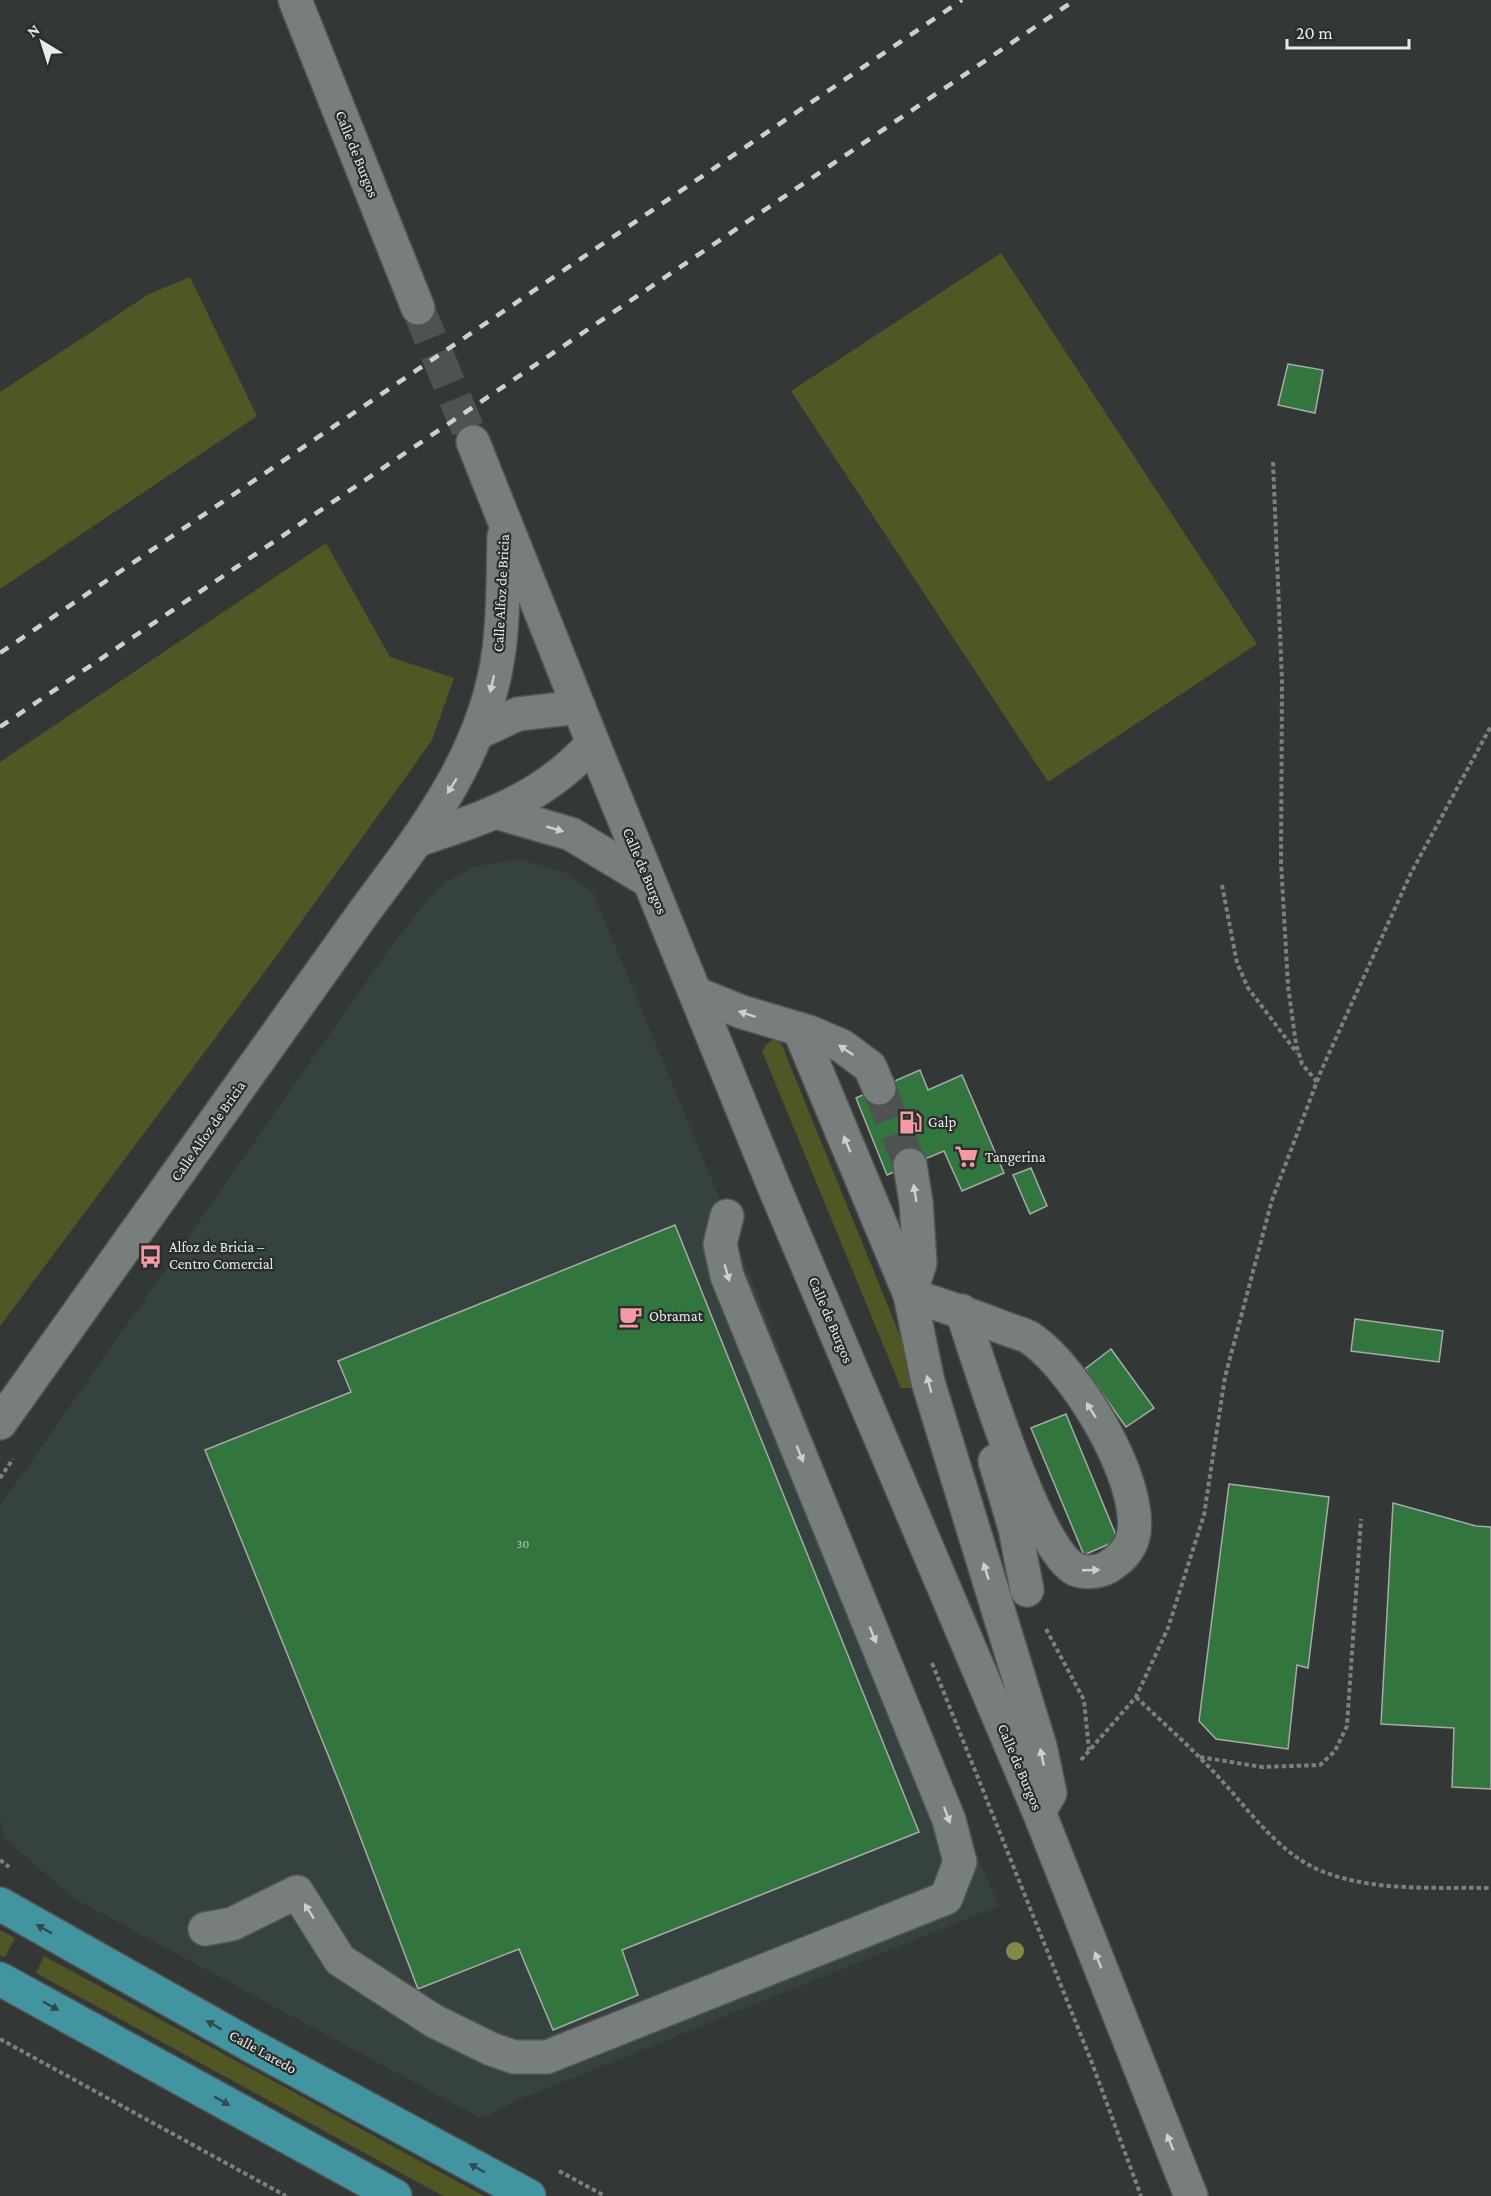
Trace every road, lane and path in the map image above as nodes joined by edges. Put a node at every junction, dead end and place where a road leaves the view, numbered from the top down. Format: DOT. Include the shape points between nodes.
graph roads {
  1 [pos="295,0"];
  2 [pos="418,308"];
  3 [pos="473,442"];
  4 [pos="1273,462"];
  5 [pos="505,522"];
  6 [pos="579,707"];
  7 [pos="1491,726"];
  8 [pos="477,733"];
  9 [pos="593,743"];
  10 [pos="499,813"];
  11 [pos="418,840"];
  12 [pos="649,881"];
  13 [pos="1222,885"];
  14 [pos="697,994"];
  15 [pos="799,1029"];
  16 [pos="1299,1055"];
  17 [pos="1317,1082"];
  18 [pos="879,1088"];
  19 [pos="910,1165"];
  20 [pos="727,1216"];
  21 [pos="910,1295"];
  22 [pos="962,1311"];
  23 [pos="997,1415"];
  24 [pos="0,1423"];
  25 [pos="20,1449"];
  26 [pos="0,1478"];
  27 [pos="1361,1519"];
  28 [pos="1028,1590"];
  29 [pos="1136,1697"];
  30 [pos="1090,1751"];
  31 [pos="1199,1757"];
  32 [pos="1045,1803"];
  33 [pos="1491,1888"];
  34 [pos="0,1904"];
  35 [pos="205,1929"];
  36 [pos="0,1978"];
  37 [pos="0,2039"];
  38 [pos="286,2196"];
  39 [pos="395,2196"];
  40 [pos="529,2196"];
  41 [pos="1191,2196"];
  1 -- 2 [label="street, Calle de Burgos"];
  3 -- 5 [label="street, Calle de Burgos"];
  4 -- 16 [label="path" via="1282,681 1281,862 1288,986"];
  5 -- 6 [label="street, Calle de Burgos"];
  5 -- 8 [label="street, Calle Alfoz de Bricia, one-way" via="500,650"];
  6 -- 8 [label="street" via="518,714"];
  6 -- 9 [label="street, Calle de Burgos"];
  7 -- 17 [label="path" via="1411,873"];
  8 -- 11 [label="street, Calle Alfoz de Bricia, one-way" via="462,771"];
  9 -- 10 [label="street" via="574,765"];
  9 -- 12 [label="street, Calle de Burgos"];
  10 -- 11 [label="street"];
  10 -- 12 [label="street, one-way" via="571,834"];
  11 -- 24 [label="street, Calle Alfoz de Bricia"];
  12 -- 14 [label="street, Calle de Burgos"];
  13 -- 16 [label="path" via="1244,980"];
  15 -- 14 [label="street, one-way"];
  14 -- 32 [label="street, Calle de Burgos" via="780,1200"];
  18 -- 15 [label="street, one-way" via="870,1067 842,1046"];
  21 -- 15 [label="street, one-way"];
  16 -- 17 [label="path"];
  17 -- 29 [label="path" via="1272,1200 1225,1377 1204,1515 1168,1628"];
  21 -- 19 [label="street, one-way" via="920,1263"];
  20 -- 35 [label="street, one-way" via="720,1244 727,1276 949,1820 960,1862 946,1898 547,2057 514,2057 491,2049 434,2021 340,1960 297,1892 232,1924"];
  21 -- 22 [label="street"];
  32 -- 21 [label="street, one-way" via="1040,1746 928,1382"];
  22 -- 23 [label="street"];
  23 -- 22 [label="street, one-way" via="1039,1518 1074,1569 1105,1570 1123,1558 1134,1533 1131,1495 1110,1440 1086,1400 1033,1339"];
  23 -- 28 [label="street" via="994,1455"];
  25 -- 26 [label="path"];
  27 -- 31 [label="path" via="1347,1726 1335,1751 1320,1765 1262,1767"];
  28 -- 30 [label="path" via="1084,1700"];
  29 -- 30 [label="path"];
  29 -- 31 [label="path"];
  30 -- 32 [label="path"];
  31 -- 33 [label="path" via="1279,1845 1324,1872 1356,1881 1408,1887"];
  41 -- 32 [label="street, Calle de Burgos, one-way"];
  40 -- 34 [label="main road, Calle Laredo, one-way"];
  36 -- 39 [label="main road, one-way"];
  37 -- 38 [label="path"];
}
